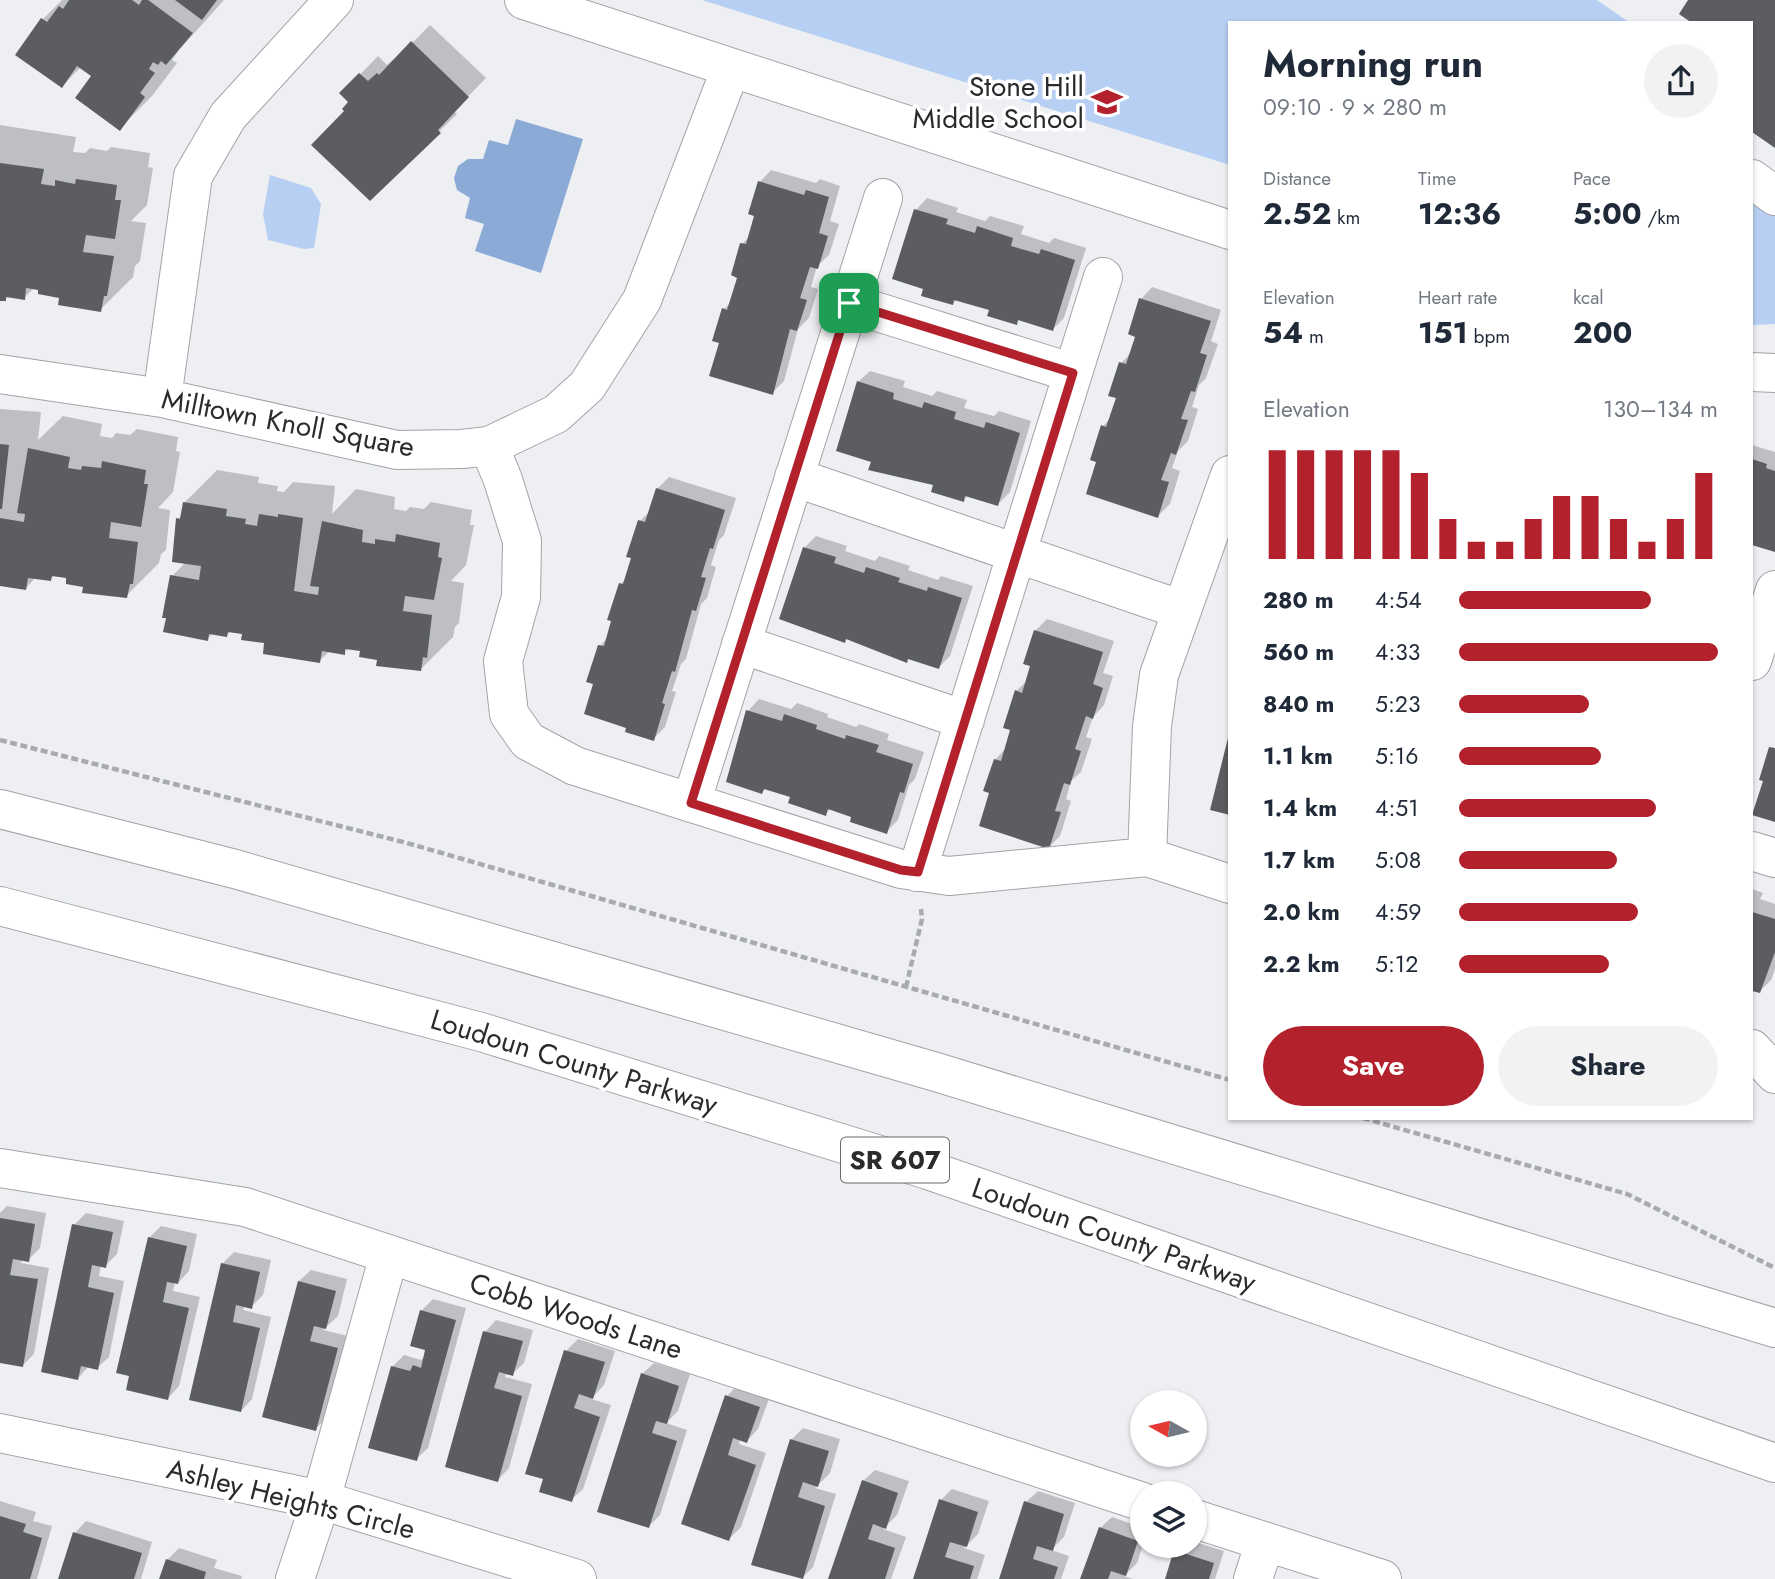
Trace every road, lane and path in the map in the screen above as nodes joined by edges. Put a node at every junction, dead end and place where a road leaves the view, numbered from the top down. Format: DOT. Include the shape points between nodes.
graph roads {
  1 [pos="334,0"];
  2 [pos="524,0"];
  3 [pos="731,68"];
  4 [pos="1753,180"];
  5 [pos="1775,196"];
  6 [pos="883,198"];
  7 [pos="1228,229"];
  8 [pos="1103,277"];
  9 [pos="849,303"];
  10 [pos="1753,372"];
  11 [pos="1073,373"];
  12 [pos="1775,373"];
  13 [pos="0,374"];
  14 [pos="162,398"];
  15 [pos="489,446"];
  16 [pos="794,477"];
  17 [pos="1228,481"];
  18 [pos="1016,554"];
  19 [pos="1753,582"];
  20 [pos="1775,589"];
  21 [pos="1182,610"];
  22 [pos="741,645"];
  23 [pos="1753,658"];
  24 [pos="965,720"];
  25 [pos="0,740"];
  26 [pos="691,803"];
  27 [pos="0,810"];
  28 [pos="1753,851"];
  29 [pos="1147,857"];
  30 [pos="1775,858"];
  31 [pos="918,872"];
  32 [pos="1228,883"];
  33 [pos="0,906"];
  34 [pos="905,987"];
  35 [pos="1228,1079"];
  36 [pos="1370,1120"];
  37 [pos="0,1168"];
  38 [pos="389,1255"];
  39 [pos="1775,1268"];
  40 [pos="1775,1328"];
  41 [pos="0,1433"];
  42 [pos="1775,1463"];
  43 [pos="1130,1498"];
  44 [pos="321,1500"];
  45 [pos="1207,1523"];
  46 [pos="1265,1542"];
  47 [pos="295,1579"];
  48 [pos="577,1579"];
  49 [pos="1253,1579"];
  50 [pos="1382,1579"];
  1 -- 14 [label="street" via="228,116 193,176"];
  2 -- 3 [label="street"];
  3 -- 7 [label="street"];
  3 -- 15 [label="street, Milltown Knoll Square" via="642,300 587,386 556,414"];
  4 -- 5 [label="street"];
  6 -- 9 [label="street"];
  8 -- 11 [label="street"];
  9 -- 11 [label="street"];
  9 -- 16 [label="street"];
  10 -- 12 [label="street"];
  11 -- 18 [label="street"];
  13 -- 14 [label="street, Milltown Knoll Square"];
  14 -- 15 [label="street, Milltown Knoll Square" via="397,450"];
  15 -- 26 [label="street" via="522,541 521,597 503,661 509,714 528,741 575,766"];
  16 -- 18 [label="street"];
  16 -- 22 [label="street"];
  17 -- 21 [label="street"];
  18 -- 21 [label="street"];
  18 -- 24 [label="street"];
  19 -- 20 [label="street"];
  20 -- 23 [label="street"];
  21 -- 29 [label="street" via="1159,675 1155,701"];
  22 -- 24 [label="street"];
  22 -- 26 [label="street"];
  24 -- 31 [label="street"];
  25 -- 34 [label="path" via="407,843"];
  26 -- 31 [label="street"];
  27 -- 40 [label="street" via="235,869 936,1072"];
  28 -- 30 [label="street"];
  29 -- 31 [label="street" via="949,876"];
  29 -- 32 [label="street"];
  31 -- 34 [label="path" via="922,919"];
  33 -- 42 [label="street, Loudoun County Parkway / SR 607" via="481,1032 928,1170"];
  34 -- 35 [label="path"];
  36 -- 39 [label="path" via="1627,1194"];
  37 -- 38 [label="street, Cobb Woods Lane" via="245,1207"];
  38 -- 43 [label="street, Cobb Woods Lane"];
  38 -- 44 [label="street"];
  41 -- 44 [label="street, Ashley Heights Circle"];
  44 -- 47 [label="street"];
  44 -- 48 [label="street, Ashley Heights Circle"];
  45 -- 46 [label="street"];
  46 -- 49 [label="street"];
  46 -- 50 [label="street"];
}
